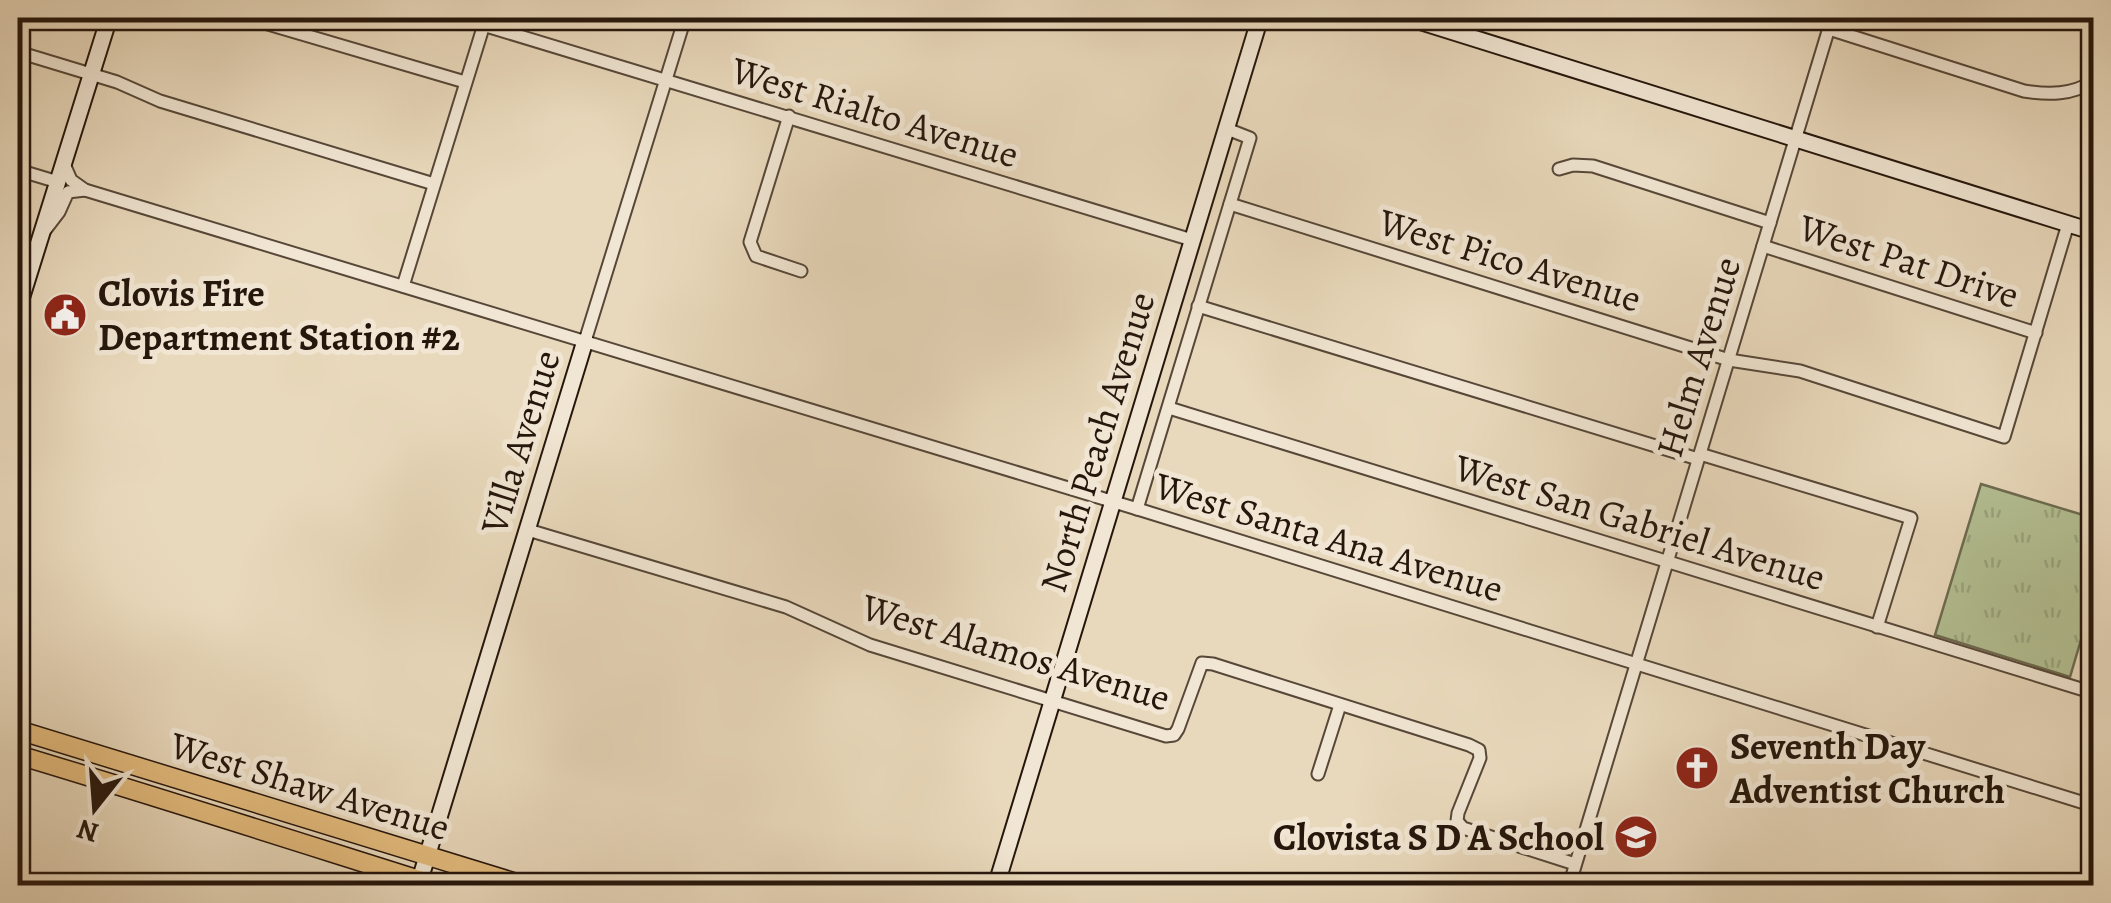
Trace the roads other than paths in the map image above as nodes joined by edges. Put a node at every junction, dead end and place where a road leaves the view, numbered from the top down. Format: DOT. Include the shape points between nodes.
graph roads {
  1 [pos="108,18"];
  2 [pos="247,18"];
  3 [pos="685,18"];
  4 [pos="1260,18"];
  5 [pos="1410,18"];
  6 [pos="485,21"];
  7 [pos="1830,23"];
  8 [pos="18,52"];
  9 [pos="91,74"];
  10 [pos="666,79"];
  11 [pos="465,82"];
  12 [pos="2092,88"];
  13 [pos="788,116"];
  14 [pos="1227,129"];
  15 [pos="1795,140"];
  16 [pos="63,164"];
  17 [pos="1559,169"];
  18 [pos="18,170"];
  19 [pos="58,182"];
  20 [pos="434,184"];
  21 [pos="85,190"];
  22 [pos="1230,204"];
  23 [pos="1770,223"];
  24 [pos="2068,224"];
  25 [pos="2094,232"];
  26 [pos="40,237"];
  27 [pos="1192,240"];
  28 [pos="1763,246"];
  29 [pos="801,271"];
  30 [pos="404,286"];
  31 [pos="1198,306"];
  32 [pos="18,309"];
  33 [pos="2036,333"];
  34 [pos="585,341"];
  35 [pos="1728,360"];
  36 [pos="1169,408"];
  37 [pos="1699,457"];
  38 [pos="1114,502"];
  39 [pos="1137,509"];
  40 [pos="528,530"];
  41 [pos="1666,563"];
  42 [pos="1877,627"];
  43 [pos="1638,665"];
  44 [pos="2094,693"];
  45 [pos="1052,700"];
  46 [pos="1340,704"];
  47 [pos="18,730"];
  48 [pos="18,755"];
  49 [pos="42,762"];
  50 [pos="1318,774"];
  51 [pos="163,776"];
  52 [pos="163,798"];
  53 [pos="263,806"];
  54 [pos="2094,806"];
  55 [pos="428,856"];
  56 [pos="1575,864"];
  57 [pos="425,884"];
  58 [pos="526,886"];
  59 [pos="996,886"];
  60 [pos="1568,886"];
  1 -- 9 [label="street"];
  2 -- 11 [label="street"];
  3 -- 10 [label="street, Villa Avenue"];
  4 -- 14 [label="street, North Peach Avenue"];
  5 -- 15 [label="street"];
  6 -- 10 [label="street, West Rialto Avenue"];
  6 -- 11 [label="street"];
  7 -- 12 [label="street" via="2024,91"];
  7 -- 15 [label="street, Helm Avenue"];
  8 -- 9 [label="street"];
  9 -- 16 [label="street"];
  9 -- 20 [label="street"];
  10 -- 13 [label="street, West Rialto Avenue"];
  10 -- 34 [label="street, Villa Avenue"];
  11 -- 20 [label="street"];
  13 -- 27 [label="street, West Rialto Avenue"];
  13 -- 29 [label="street" via="750,242 756,256"];
  14 -- 22 [label="street" via="1250,138"];
  14 -- 27 [label="street, North Peach Avenue"];
  15 -- 23 [label="street, Helm Avenue"];
  15 -- 24 [label="street"];
  16 -- 19 [label="street"];
  16 -- 21 [label="street"];
  17 -- 23 [label="street, West Pat Drive" via="1594,166"];
  18 -- 19 [label="street"];
  19 -- 26 [label="street"];
  20 -- 30 [label="street"];
  21 -- 26 [label="street" via="68,192"];
  21 -- 30 [label="street, West Santa Ana Avenue"];
  22 -- 31 [label="street"];
  22 -- 35 [label="street, West Pico Avenue"];
  23 -- 28 [label="street, Helm Avenue"];
  24 -- 25 [label="street"];
  24 -- 33 [label="street"];
  26 -- 32 [label="street"];
  27 -- 38 [label="street, North Peach Avenue"];
  28 -- 33 [label="street, West Pat Drive"];
  28 -- 35 [label="street, Helm Avenue"];
  30 -- 34 [label="street, West Santa Ana Avenue"];
  31 -- 36 [label="street"];
  31 -- 37 [label="street"];
  33 -- 35 [label="street, West Pico Avenue" via="2004,437 1800,371"];
  34 -- 38 [label="street, West Santa Ana Avenue"];
  34 -- 40 [label="street, Villa Avenue"];
  35 -- 37 [label="street, Helm Avenue"];
  36 -- 39 [label="street"];
  36 -- 41 [label="street, West San Gabriel Avenue"];
  37 -- 41 [label="street, Helm Avenue"];
  37 -- 42 [label="street" via="1911,518"];
  38 -- 39 [label="street, West Santa Ana Avenue"];
  38 -- 45 [label="street, North Peach Avenue"];
  39 -- 43 [label="street, West Santa Ana Avenue"];
  40 -- 45 [label="street, West Alamos Avenue" via="786,607 870,646"];
  40 -- 55 [label="street, Villa Avenue"];
  41 -- 42 [label="street, West San Gabriel Avenue"];
  41 -- 43 [label="street, Helm Avenue"];
  42 -- 44 [label="street, West San Gabriel Avenue"];
  43 -- 54 [label="street, West Santa Ana Avenue"];
  43 -- 56 [label="street, Helm Avenue"];
  45 -- 46 [label="street, West Alamos Avenue" via="1174,735 1202,663"];
  45 -- 59 [label="street, North Peach Avenue"];
  46 -- 50 [label="street"];
  46 -- 56 [label="street, West Alamos Avenue" via="1478,750 1458,813 1462,828"];
  47 -- 51 [label="main road, West Shaw Avenue"];
  48 -- 49 [label="main road, West Shaw Avenue"];
  49 -- 51 [label="main road" via="60,757 149,783"];
  49 -- 52 [label="main road, West Shaw Avenue"];
  51 -- 53 [label="main road, West Shaw Avenue"];
  52 -- 53 [label="main road" via="174,789 248,812"];
  52 -- 57 [label="main road, West Shaw Avenue"];
  53 -- 55 [label="main road, West Shaw Avenue"];
  55 -- 57 [label="street, Villa Avenue"];
  55 -- 58 [label="main road, West Shaw Avenue"];
  56 -- 60 [label="street, Helm Avenue"];
}
